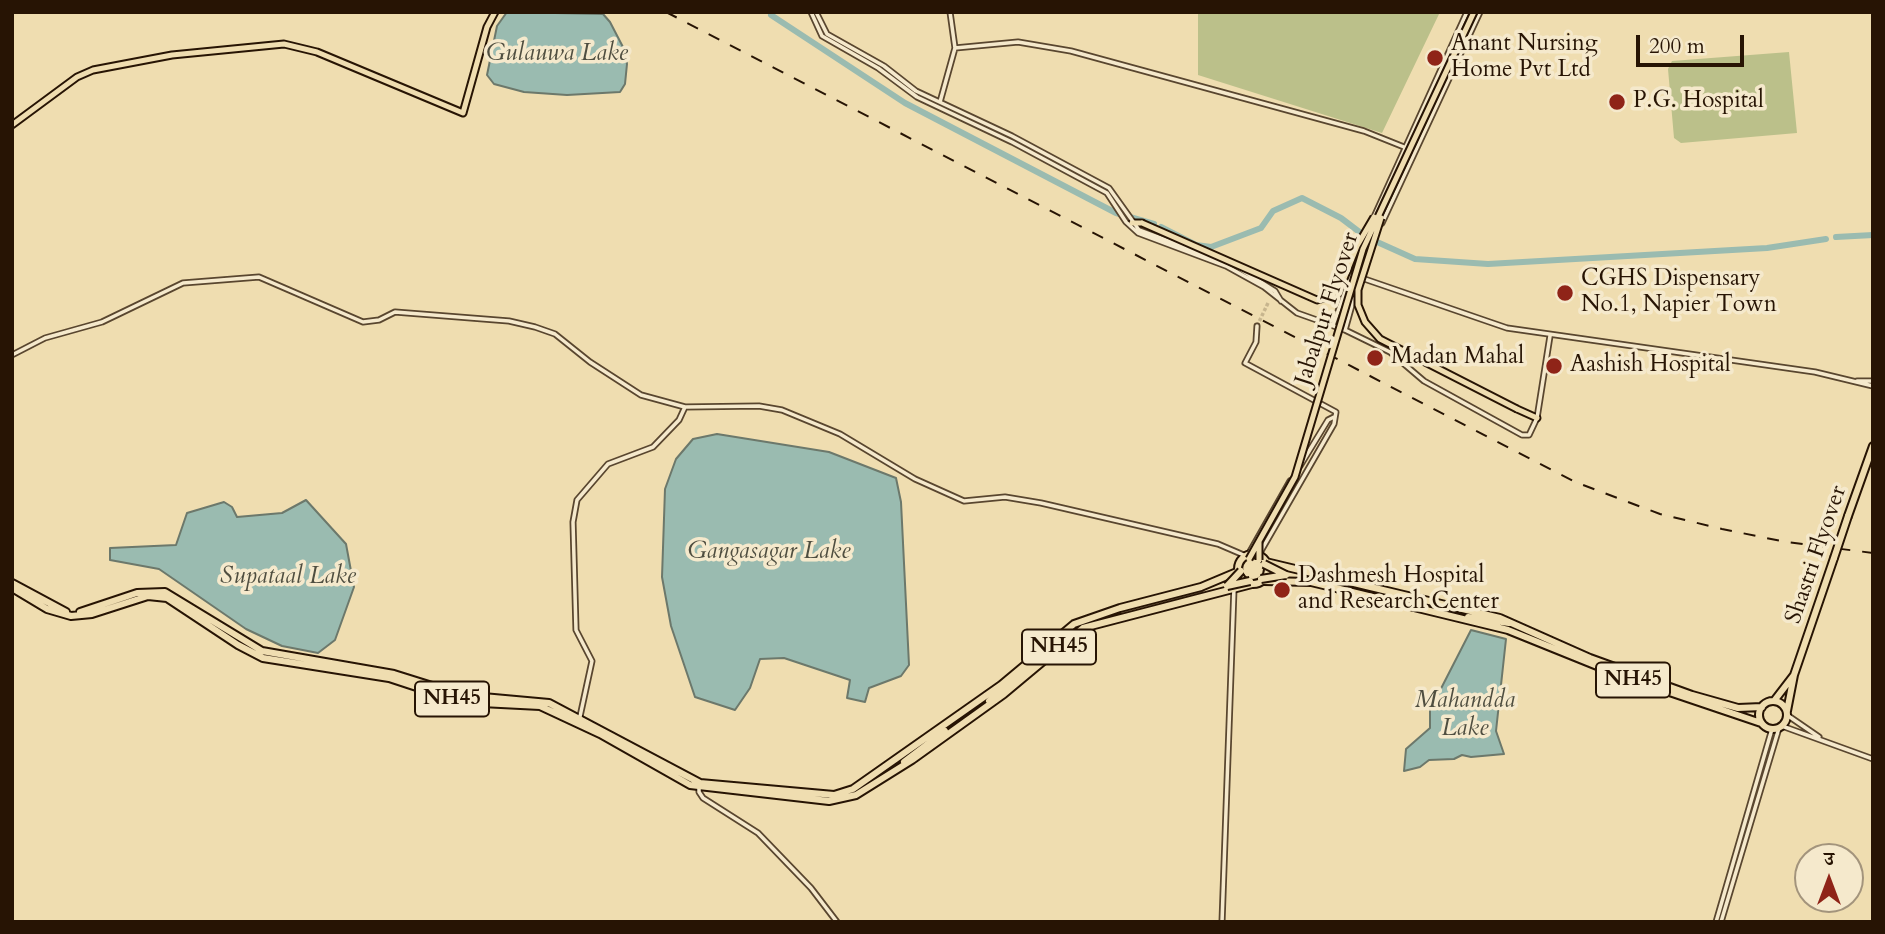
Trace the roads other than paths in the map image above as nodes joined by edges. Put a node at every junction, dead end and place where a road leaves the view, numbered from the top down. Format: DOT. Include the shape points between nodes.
graph roads {
  1 [pos="495,12"];
  2 [pos="811,12"];
  3 [pos="816,12"];
  4 [pos="950,12"];
  5 [pos="1468,12"];
  6 [pos="1474,12"];
  7 [pos="1480,12"];
  8 [pos="955,48"];
  9 [pos="938,105"];
  10 [pos="12,125"];
  11 [pos="1405,147"];
  12 [pos="1414,151"];
  13 [pos="1382,209"];
  14 [pos="1130,222"];
  15 [pos="1350,274"];
  16 [pos="1359,278"];
  17 [pos="1257,326"];
  18 [pos="1333,326"];
  19 [pos="1345,330"];
  20 [pos="1550,336"];
  21 [pos="12,355"];
  22 [pos="1873,384"];
  23 [pos="685,407"];
  24 [pos="1334,417"];
  25 [pos="1537,418"];
  26 [pos="1873,446"];
  27 [pos="1259,542"];
  28 [pos="1248,557"];
  29 [pos="1262,561"];
  30 [pos="1240,571"];
  31 [pos="1286,575"];
  32 [pos="1262,580"];
  33 [pos="1251,583"];
  34 [pos="12,586"];
  35 [pos="1231,587"];
  36 [pos="1500,623"];
  37 [pos="1511,623"];
  38 [pos="1508,630"];
  39 [pos="1794,675"];
  40 [pos="1774,701"];
  41 [pos="1762,707"];
  42 [pos="1787,713"];
  43 [pos="579,720"];
  44 [pos="1761,723"];
  45 [pos="1778,728"];
  46 [pos="1821,738"];
  47 [pos="910,756"];
  48 [pos="1873,759"];
  49 [pos="890,762"];
  50 [pos="895,771"];
  51 [pos="699,785"];
  52 [pos="837,922"];
  53 [pos="1222,922"];
  54 [pos="1718,922"];
  1 -- 10 [label="main road" via="463,113 317,52 284,44 172,55 93,70"];
  2 -- 9 [label="street" via="828,41"];
  3 -- 9 [label="street" via="827,34 884,66"];
  4 -- 8 [label="street"];
  5 -- 11 [label="street"];
  6 -- 13 [label="main road, Jabalpur Flyover, bridge"];
  7 -- 12 [label="street"];
  8 -- 9 [label="street"];
  8 -- 11 [label="street" via="1018,43 1071,51 1364,131"];
  9 -- 14 [label="street" via="1012,136 1109,188"];
  11 -- 12 [label="street"];
  11 -- 15 [label="street, bridge"];
  12 -- 16 [label="street, bridge"];
  13 -- 14 [label="main road, bridge" via="1357,246 1341,286 1331,296 1317,300 1142,223"];
  13 -- 25 [label="main road, bridge" via="1358,290 1365,323 1380,339"];
  13 -- 27 [label="main road, Jabalpur Flyover, bridge" via="1353,276 1295,477"];
  14 -- 18 [label="street" via="1170,244 1235,266 1268,285 1277,299 1304,317"];
  15 -- 16 [label="street"];
  15 -- 18 [label="street"];
  16 -- 19 [label="street"];
  16 -- 20 [label="street" via="1507,328"];
  17 -- 24 [label="street" via="1256,342 1245,363 1335,411"];
  18 -- 19 [label="street"];
  19 -- 25 [label="street" via="1390,352 1424,381 1515,431 1529,435"];
  20 -- 22 [label="street"];
  20 -- 25 [label="street"];
  21 -- 23 [label="street" via="45,338 103,322 183,283 259,277 363,322 400,312 535,327 555,334 636,392"];
  23 -- 28 [label="street" via="782,410 840,434 915,479 964,501 1027,500 1218,544"];
  23 -- 43 [label="street" via="680,420 653,447 608,464 577,500 573,523 576,630 592,661"];
  24 -- 28 [label="street" via="1289,482"];
  24 -- 29 [label="street" via="1262,548"];
  26 -- 39 [label="highway, Shastri Flyover / NH45, bridge"];
  27 -- 28 [label="main road, Jabalpur Flyover, bridge"];
  27 -- 29 [label="main road, Jabalpur Flyover, bridge"];
  28 -- 29 [label="highway, NH45, bridge"];
  28 -- 30 [label="highway, bridge"];
  29 -- 31 [label="highway, bridge"];
  29 -- 32 [label="highway, bridge"];
  29 -- 37 [label="highway, NH45"];
  30 -- 33 [label="highway, bridge"];
  30 -- 35 [label="highway, bridge"];
  30 -- 49 [label="highway, NH45" via="1074,624 1002,685"];
  31 -- 32 [label="highway, bridge"];
  31 -- 36 [label="highway"];
  32 -- 33 [label="highway, NH45, bridge"];
  32 -- 38 [label="highway, NH45" via="1311,582"];
  33 -- 35 [label="highway, bridge"];
  34 -- 43 [label="highway, NH45" via="53,612 71,616 148,596 164,597 254,654 272,660 333,666 399,680 463,702 540,706"];
  35 -- 47 [label="highway" via="1084,623"];
  35 -- 50 [label="highway, NH45" via="1083,628 999,699"];
  35 -- 53 [label="street"];
  36 -- 37 [label="highway"];
  36 -- 38 [label="highway"];
  37 -- 41 [label="highway, NH45" via="1590,658 1718,704"];
  38 -- 44 [label="highway, NH45" via="1622,676"];
  39 -- 40 [label="highway, NH45"];
  39 -- 42 [label="highway, NH45"];
  40 -- 41 [label="highway, NH45"];
  40 -- 42 [label="highway"];
  41 -- 44 [label="highway"];
  42 -- 45 [label="highway, NH45"];
  42 -- 46 [label="street"];
  43 -- 51 [label="highway, NH45" via="678,780"];
  44 -- 45 [label="highway, NH45"];
  45 -- 46 [label="street"];
  45 -- 54 [label="street"];
  46 -- 48 [label="street"];
  47 -- 49 [label="highway"];
  47 -- 50 [label="highway"];
  49 -- 51 [label="highway, NH45" via="853,789 834,795"];
  50 -- 51 [label="highway, NH45" via="856,795 838,800"];
  51 -- 52 [label="street" via="703,798 758,832"];
}
